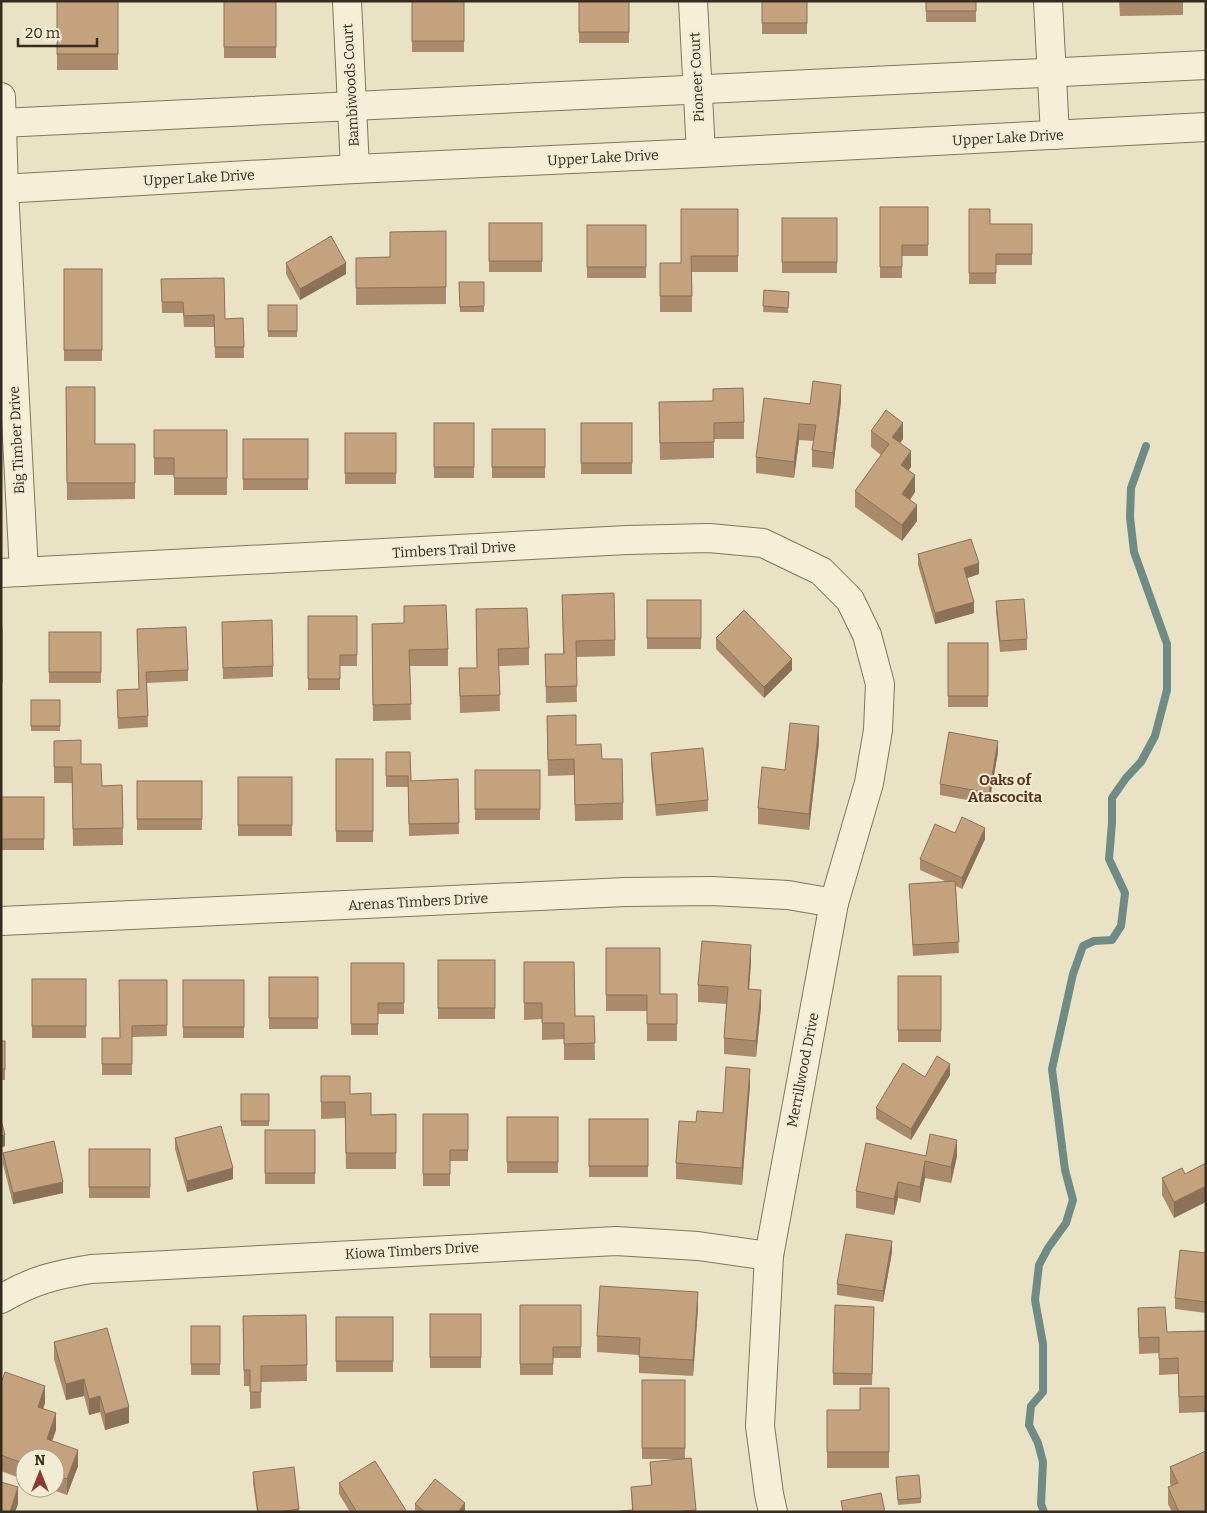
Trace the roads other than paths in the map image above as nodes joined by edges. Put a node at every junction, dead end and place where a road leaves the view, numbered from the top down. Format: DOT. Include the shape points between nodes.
graph roads {
  1 [pos="347,1"];
  2 [pos="693,1"];
  3 [pos="1048,1"];
  4 [pos="1206,65"];
  5 [pos="1052,73"];
  6 [pos="698,90"];
  7 [pos="352,107"];
  8 [pos="2,115"];
  9 [pos="1206,126"];
  10 [pos="1055,136"];
  11 [pos="701,154"];
  12 [pos="356,169"];
  13 [pos="3,189"];
  14 [pos="12,573"];
  15 [pos="867,635"];
  16 [pos="834,903"];
  17 [pos="1,921"];
  18 [pos="769,1256"];
  19 [pos="1,1300"];
  20 [pos="772,1512"];
  1 -- 7 [label="street, Bambiwoods Court"];
  2 -- 6 [label="street, Pioneer Court"];
  3 -- 5 [label="street"];
  4 -- 5 [label="street"];
  5 -- 6 [label="street"];
  5 -- 10 [label="street"];
  6 -- 7 [label="street"];
  6 -- 11 [label="street, Pioneer Court"];
  7 -- 8 [label="street"];
  7 -- 12 [label="street, Bambiwoods Court"];
  8 -- 13 [label="street, Big Timber Drive"];
  9 -- 10 [label="street, Upper Lake Drive"];
  10 -- 11 [label="street, Upper Lake Drive"];
  11 -- 12 [label="street, Upper Lake Drive"];
  12 -- 13 [label="street, Upper Lake Drive"];
  13 -- 14 [label="street, Big Timber Drive"];
  14 -- 15 [label="street, Timbers Trail Drive" via="709,538 763,543 821,571 850,600"];
  15 -- 16 [label="street, Merrillwood Drive" via="880,684 878,730 869,783"];
  16 -- 17 [label="street, Arenas Timbers Drive" via="788,895 712,891 625,892"];
  16 -- 18 [label="street, Merrillwood Drive"];
  18 -- 19 [label="street, Kiowa Timbers Drive" via="698,1246 616,1241 91,1269 55,1275 22,1287"];
  18 -- 20 [label="street, Merrillwood Drive" via="760,1426"];
}
